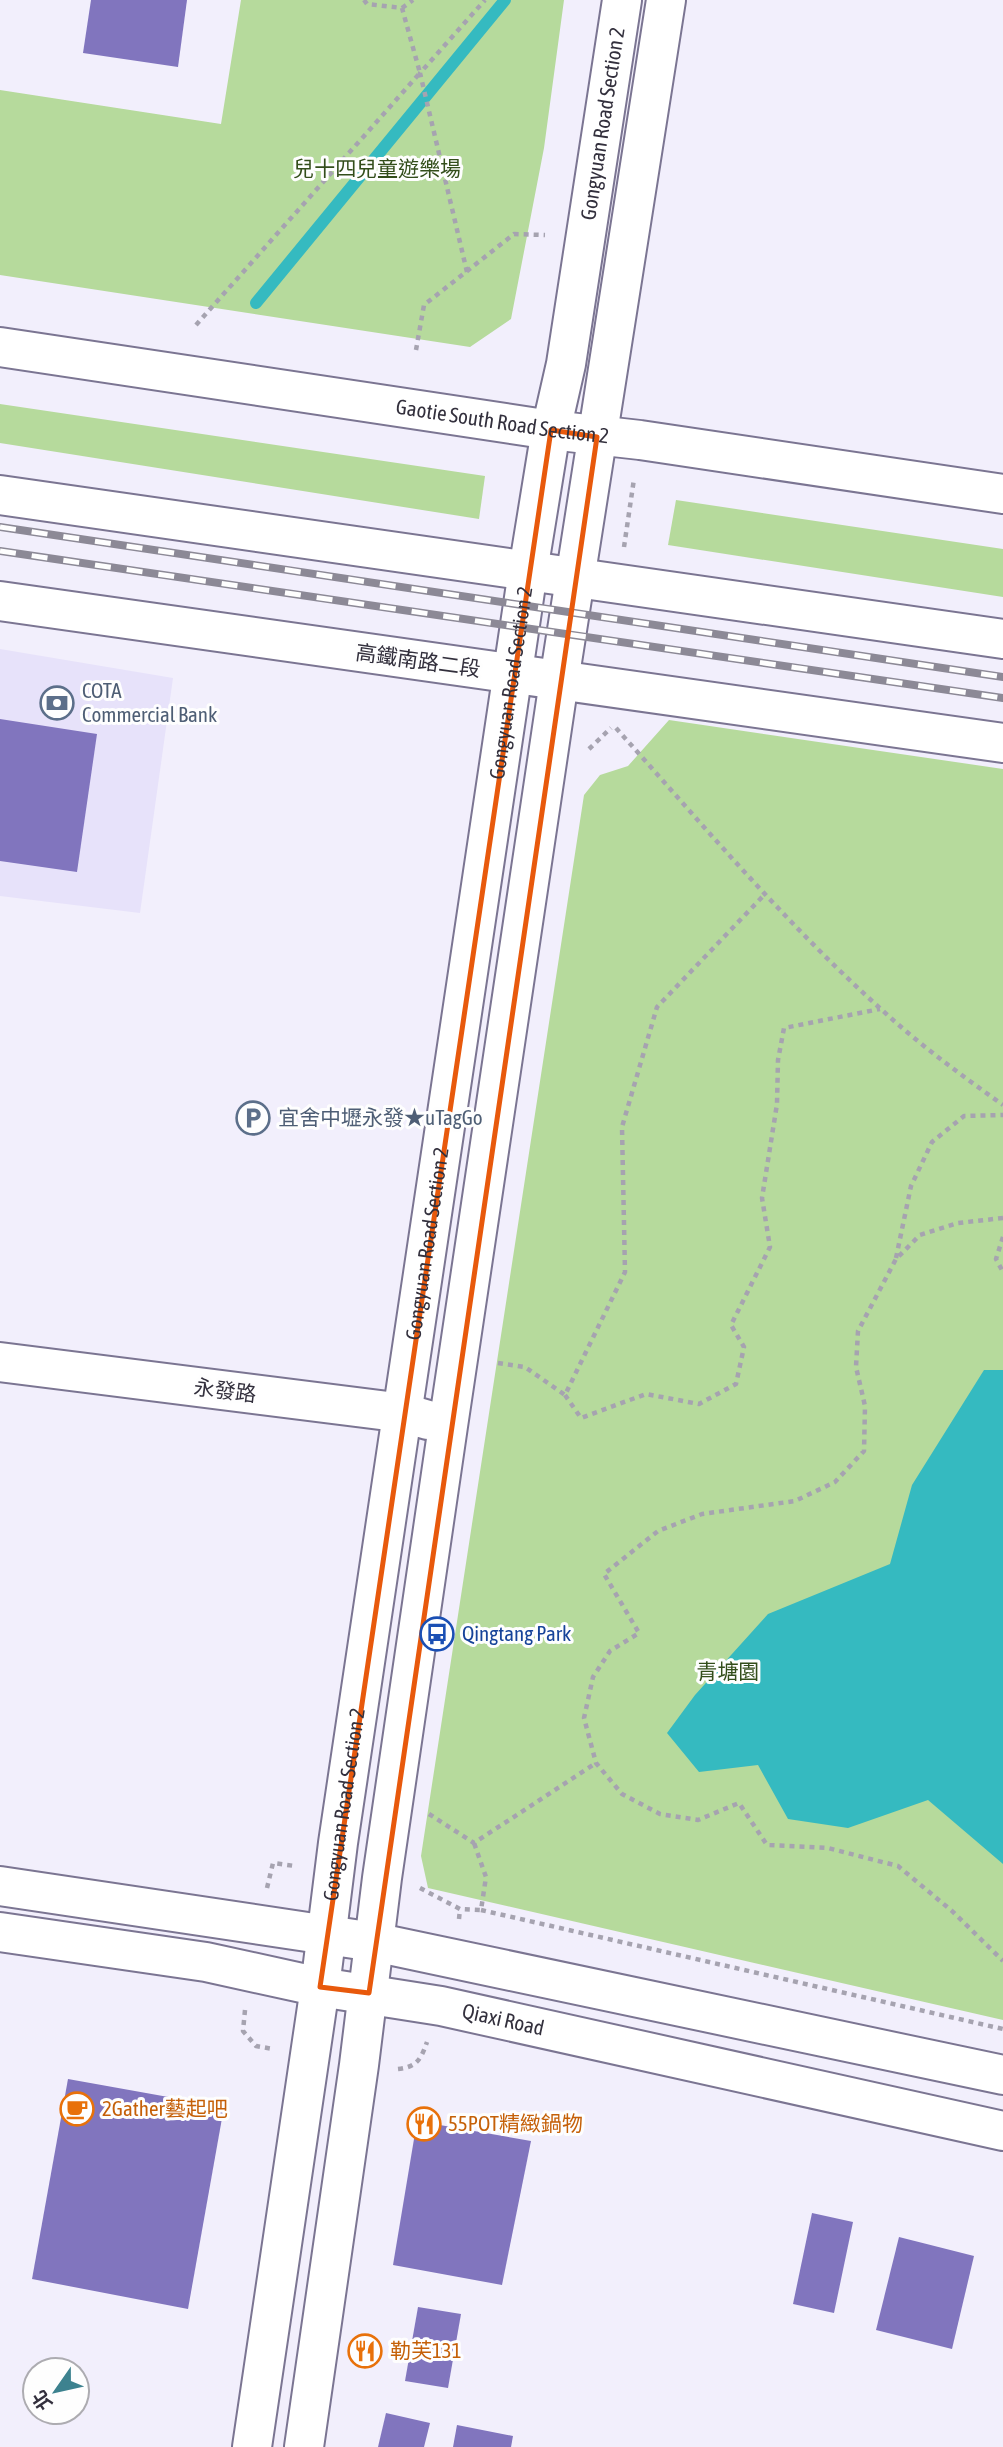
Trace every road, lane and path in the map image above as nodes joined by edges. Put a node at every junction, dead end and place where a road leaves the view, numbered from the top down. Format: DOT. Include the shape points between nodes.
graph roads {
  1 [pos="364,0"];
  2 [pos="413,0"];
  3 [pos="485,0"];
  4 [pos="622,0"];
  5 [pos="666,0"];
  6 [pos="402,8"];
  7 [pos="420,73"];
  8 [pos="551,235"];
  9 [pos="467,272"];
  10 [pos="196,325"];
  11 [pos="0,346"];
  12 [pos="415,350"];
  13 [pos="551,430"];
  14 [pos="597,436"];
  15 [pos="1003,494"];
  16 [pos="0,495"];
  17 [pos="528,571"];
  18 [pos="576,577"];
  19 [pos="0,601"];
  20 [pos="1003,639"];
  21 [pos="513,675"];
  22 [pos="559,681"];
  23 [pos="1003,743"];
  24 [pos="881,1009"];
  25 [pos="1003,1105"];
  26 [pos="1003,1115"];
  27 [pos="1003,1218"];
  28 [pos="1003,1237"];
  29 [pos="896,1259"];
  30 [pos="1003,1272"];
  31 [pos="0,1362"];
  32 [pos="494,1362"];
  33 [pos="565,1395"];
  34 [pos="404,1413"];
  35 [pos="448,1426"];
  36 [pos="474,1843"];
  37 [pos="0,1886"];
  38 [pos="417,1887"];
  39 [pos="481,1910"];
  40 [pos="0,1932"];
  41 [pos="325,1934"];
  42 [pos="374,1942"];
  43 [pos="1003,1961"];
  44 [pos="320,1987"];
  45 [pos="369,1993"];
  46 [pos="1003,2029"];
  47 [pos="1003,2076"];
  48 [pos="1003,2131"];
  49 [pos="252,2447"];
  50 [pos="304,2447"];
  1 -- 6 [label="path"];
  2 -- 6 [label="path"];
  3 -- 7 [label="path"];
  4 -- 13 [label="street, Gongyuan Road Section 2" via="566,364"];
  5 -- 14 [label="street, Gongyuan Road Section 2"];
  6 -- 7 [label="path"];
  7 -- 9 [label="path"];
  7 -- 10 [label="path"];
  8 -- 9 [label="path" via="514,234"];
  9 -- 12 [label="path" via="424,305"];
  11 -- 13 [label="street, Gaotie South Road Section 2"];
  13 -- 14 [label="street, Gaotie South Road Section 2"];
  13 -- 17 [label="street, Gongyuan Road Section 2"];
  14 -- 15 [label="street, Gaotie South Road Section 2"];
  14 -- 18 [label="street, Gongyuan Road Section 2"];
  16 -- 17 [label="street"];
  17 -- 18 [label="street"];
  17 -- 21 [label="street, Gongyuan Road Section 2"];
  18 -- 20 [label="street"];
  18 -- 22 [label="street, Gongyuan Road Section 2"];
  19 -- 21 [label="street, 高鐵南路二段"];
  21 -- 22 [label="street, 高鐵南路二段"];
  21 -- 34 [label="street, Gongyuan Road Section 2"];
  22 -- 23 [label="street, 高鐵南路二段"];
  22 -- 35 [label="street, Gongyuan Road Section 2"];
  24 -- 25 [label="path"];
  24 -- 33 [label="path" via="784,1028 762,1198 770,1247 731,1325 744,1348 736,1384 698,1404 646,1394 581,1418"];
  24 -- 33 [label="path" via="765,894 657,1007 622,1127 625,1272"];
  26 -- 29 [label="path" via="964,1116 932,1142 911,1185"];
  27 -- 29 [label="path" via="958,1223 920,1235"];
  28 -- 30 [label="path" via="996,1259"];
  29 -- 43 [label="path" via="858,1331 856,1367 865,1406 864,1451 835,1482 795,1501 702,1514 658,1531 604,1574 639,1633 610,1651 593,1677 584,1718 596,1763 622,1794 660,1814 698,1820 739,1803 767,1845 828,1848 898,1866"];
  31 -- 34 [label="street, 永發路"];
  32 -- 33 [label="path" via="525,1367"];
  34 -- 35 [label="street, 永發路"];
  34 -- 41 [label="street, Gongyuan Road Section 2"];
  35 -- 42 [label="street, Gongyuan Road Section 2"];
  36 -- 39 [label="path" via="486,1877"];
  37 -- 41 [label="street"];
  38 -- 39 [label="path" via="460,1909"];
  39 -- 46 [label="path"];
  40 -- 44 [label="street, Qiaxi Road" via="206,1962"];
  41 -- 42 [label="street"];
  41 -- 44 [label="street, Gongyuan Road Section 2"];
  42 -- 45 [label="street, Gongyuan Road Section 2"];
  42 -- 47 [label="street"];
  44 -- 45 [label="street, Qiaxi Road"];
  44 -- 49 [label="street, Gongyuan Road Section 2"];
  45 -- 48 [label="street, Qiaxi Road"];
  45 -- 50 [label="street, Gongyuan Road Section 2"];
}
